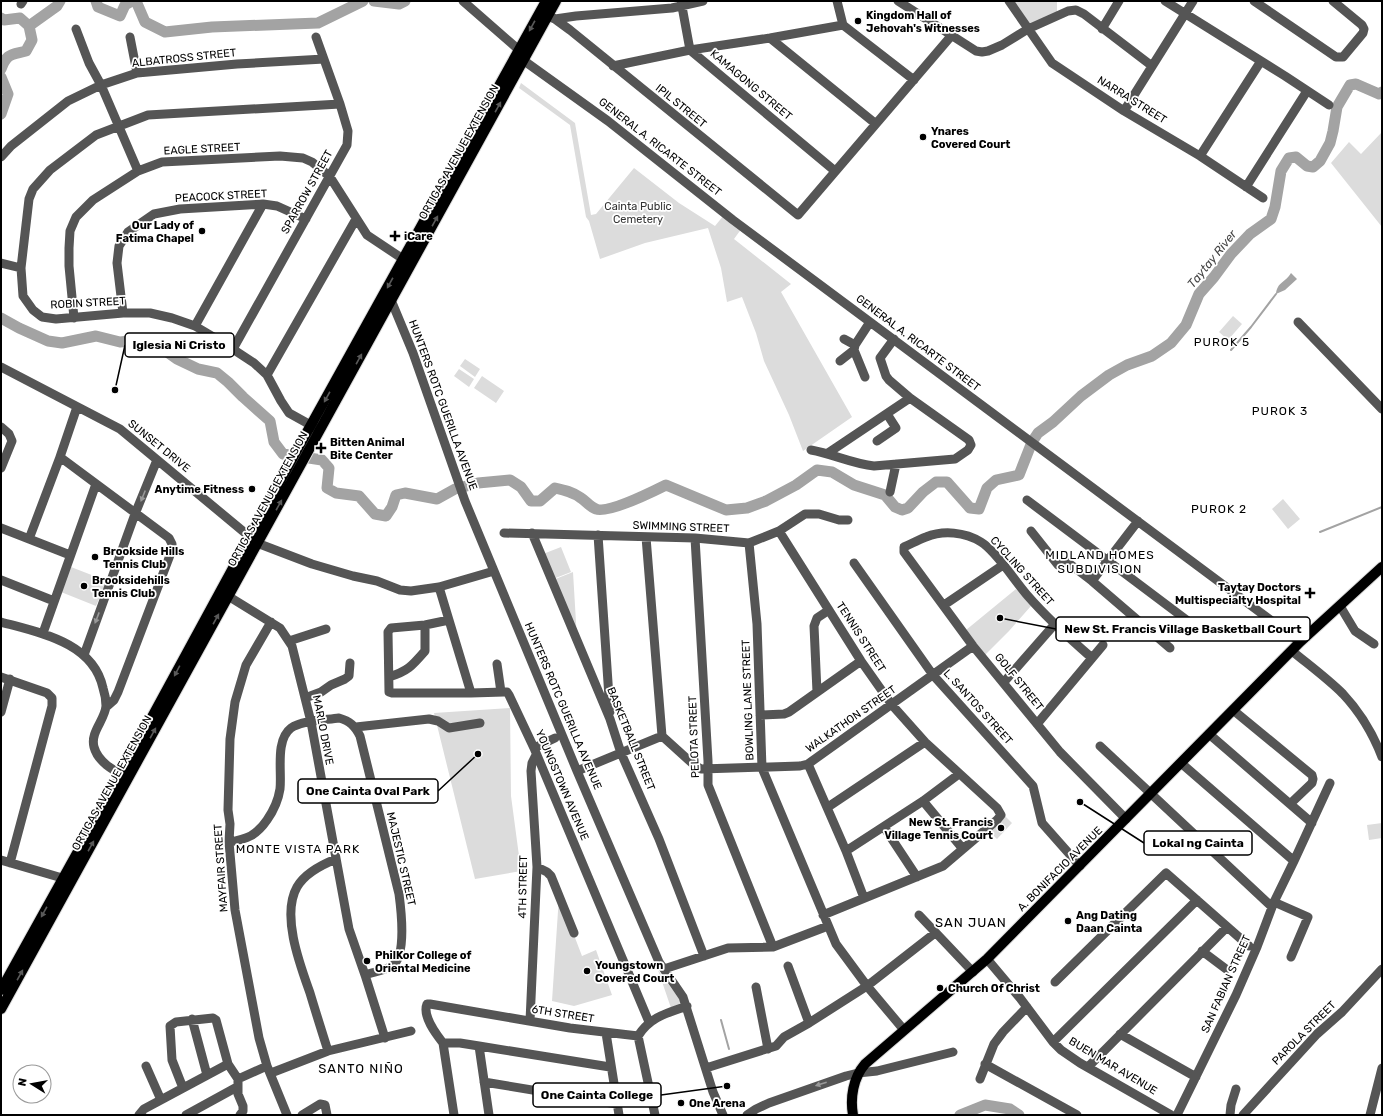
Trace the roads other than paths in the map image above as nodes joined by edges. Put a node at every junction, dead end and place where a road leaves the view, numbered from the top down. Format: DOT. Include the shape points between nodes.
graph roads {
  1 [pos="463,1"];
  2 [pos="546,1"];
  3 [pos="556,1"];
  4 [pos="703,1"];
  5 [pos="837,1"];
  6 [pos="898,1"];
  7 [pos="1009,1"];
  8 [pos="1119,1"];
  9 [pos="1165,1"];
  10 [pos="1193,1"];
  11 [pos="1254,1"];
  12 [pos="1333,1"];
  13 [pos="681,4"];
  14 [pos="1185,13"];
  15 [pos="552,18"];
  16 [pos="843,25"];
  17 [pos="76,29"];
  18 [pos="1028,29"];
  19 [pos="1102,29"];
  20 [pos="952,35"];
  21 [pos="130,37"];
  22 [pos="316,37"];
  23 [pos="770,38"];
  24 [pos="519,50"];
  25 [pos="690,50"];
  26 [pos="324,59"];
  27 [pos="523,60"];
  28 [pos="1260,61"];
  29 [pos="613,66"];
  30 [pos="1152,66"];
  31 [pos="137,73"];
  32 [pos="914,80"];
  33 [pos="101,85"];
  34 [pos="1307,91"];
  35 [pos="340,104"];
  36 [pos="1329,105"];
  37 [pos="1124,110"];
  38 [pos="876,124"];
  39 [pos="118,126"];
  40 [pos="1200,156"];
  41 [pos="1,157"];
  42 [pos="138,170"];
  43 [pos="835,171"];
  44 [pos="330,177"];
  45 [pos="1246,187"];
  46 [pos="1263,198"];
  47 [pos="263,204"];
  48 [pos="306,219"];
  49 [pos="356,219"];
  50 [pos="403,259"];
  51 [pos="1,263"];
  52 [pos="21,268"];
  53 [pos="391,300"];
  54 [pos="123,313"];
  55 [pos="74,318"];
  56 [pos="870,322"];
  57 [pos="1298,322"];
  58 [pos="195,326"];
  59 [pos="844,339"];
  60 [pos="894,339"];
  61 [pos="855,347"];
  62 [pos="233,349"];
  63 [pos="840,361"];
  64 [pos="1,367"];
  65 [pos="267,375"];
  66 [pos="865,377"];
  67 [pos="910,398"];
  68 [pos="77,407"];
  69 [pos="1382,409"];
  70 [pos="887,414"];
  71 [pos="1,427"];
  72 [pos="315,428"];
  73 [pos="877,442"];
  74 [pos="812,450"];
  75 [pos="828,453"];
  76 [pos="60,458"];
  77 [pos="157,460"];
  78 [pos="896,464"];
  79 [pos="1,468"];
  80 [pos="96,484"];
  81 [pos="890,492"];
  82 [pos="1027,500"];
  83 [pos="135,514"];
  84 [pos="848,520"];
  85 [pos="1138,521"];
  86 [pos="1,528"];
  87 [pos="779,531"];
  88 [pos="1031,532"];
  89 [pos="504,533"];
  90 [pos="532,533"];
  91 [pos="598,535"];
  92 [pos="646,537"];
  93 [pos="695,538"];
  94 [pos="29,539"];
  95 [pos="253,540"];
  96 [pos="749,543"];
  97 [pos="904,552"];
  98 [pos="70,555"];
  99 [pos="1108,561"];
  100 [pos="854,563"];
  101 [pos="1003,565"];
  102 [pos="1382,567"];
  103 [pos="494,572"];
  104 [pos="1,580"];
  105 [pos="1092,581"];
  106 [pos="440,587"];
  107 [pos="228,596"];
  108 [pos="54,601"];
  109 [pos="944,605"];
  110 [pos="1340,606"];
  111 [pos="829,610"];
  112 [pos="449,620"];
  113 [pos="1188,621"];
  114 [pos="1,622"];
  115 [pos="272,622"];
  116 [pos="1054,624"];
  117 [pos="425,625"];
  118 [pos="326,629"];
  119 [pos="43,633"];
  120 [pos="289,641"];
  121 [pos="1300,642"];
  122 [pos="1374,644"];
  123 [pos="1103,645"];
  124 [pos="974,646"];
  125 [pos="1170,648"];
  126 [pos="1292,651"];
  127 [pos="84,654"];
  128 [pos="189,658"];
  129 [pos="1092,658"];
  130 [pos="861,660"];
  131 [pos="350,663"];
  132 [pos="496,664"];
  133 [pos="933,675"];
  134 [pos="389,677"];
  135 [pos="5,678"];
  136 [pos="1004,682"];
  137 [pos="501,692"];
  138 [pos="817,692"];
  139 [pos="471,693"];
  140 [pos="305,698"];
  141 [pos="892,705"];
  142 [pos="106,707"];
  143 [pos="1233,710"];
  144 [pos="1,712"];
  145 [pos="760,715"];
  146 [pos="610,719"];
  147 [pos="310,722"];
  148 [pos="480,723"];
  149 [pos="1037,724"];
  150 [pos="356,727"];
  151 [pos="1209,734"];
  152 [pos="662,736"];
  153 [pos="555,738"];
  154 [pos="925,742"];
  155 [pos="1100,746"];
  156 [pos="535,752"];
  157 [pos="621,753"];
  158 [pos="1382,757"];
  159 [pos="1181,763"];
  160 [pos="808,764"];
  161 [pos="542,768"];
  162 [pos="762,768"];
  163 [pos="708,769"];
  164 [pos="531,771"];
  165 [pos="577,771"];
  166 [pos="959,774"];
  167 [pos="125,776"];
  168 [pos="1330,783"];
  169 [pos="1150,794"];
  170 [pos="923,801"];
  171 [pos="1290,804"];
  172 [pos="828,807"];
  173 [pos="1126,819"];
  174 [pos="1312,823"];
  175 [pos="884,827"];
  176 [pos="229,842"];
  177 [pos="964,849"];
  178 [pos="846,851"];
  179 [pos="336,859"];
  180 [pos="1,860"];
  181 [pos="1294,862"];
  182 [pos="10,863"];
  183 [pos="1080,866"];
  184 [pos="537,871"];
  185 [pos="917,877"];
  186 [pos="68,879"];
  187 [pos="864,898"];
  188 [pos="1197,900"];
  189 [pos="1273,905"];
  190 [pos="919,915"];
  191 [pos="826,921"];
  192 [pos="1227,927"];
  193 [pos="574,933"];
  194 [pos="935,933"];
  195 [pos="1249,946"];
  196 [pos="773,947"];
  197 [pos="1202,951"];
  198 [pos="704,956"];
  199 [pos="1291,957"];
  200 [pos="987,959"];
  201 [pos="788,966"];
  202 [pos="664,969"];
  203 [pos="1226,969"];
  204 [pos="1382,969"];
  205 [pos="973,972"];
  206 [pos="366,975"];
  207 [pos="1055,982"];
  208 [pos="867,986"];
  209 [pos="756,987"];
  210 [pos="1,990"];
  211 [pos="687,1006"];
  212 [pos="1027,1007"];
  213 [pos="1,1009"];
  214 [pos="192,1019"];
  215 [pos="530,1021"];
  216 [pos="649,1022"];
  217 [pos="809,1023"];
  218 [pos="904,1030"];
  219 [pos="411,1031"];
  220 [pos="606,1033"];
  221 [pos="1120,1034"];
  222 [pos="638,1036"];
  223 [pos="385,1038"];
  224 [pos="1053,1042"];
  225 [pos="443,1043"];
  226 [pos="479,1046"];
  227 [pos="768,1049"];
  228 [pos="328,1051"];
  229 [pos="953,1052"];
  230 [pos="228,1064"];
  231 [pos="985,1064"];
  232 [pos="146,1066"];
  233 [pos="610,1067"];
  234 [pos="1088,1067"];
  235 [pos="706,1068"];
  236 [pos="1382,1068"];
  237 [pos="269,1070"];
  238 [pos="858,1073"];
  239 [pos="207,1075"];
  240 [pos="1196,1077"];
  241 [pos="980,1079"];
  242 [pos="484,1082"];
  243 [pos="237,1083"];
  244 [pos="183,1088"];
  245 [pos="1236,1089"];
  246 [pos="161,1100"];
  247 [pos="617,1104"];
  248 [pos="140,1115"];
  249 [pos="186,1115"];
  250 [pos="240,1115"];
  251 [pos="287,1115"];
  252 [pos="302,1115"];
  253 [pos="327,1115"];
  254 [pos="454,1115"];
  255 [pos="489,1115"];
  256 [pos="619,1115"];
  257 [pos="655,1115"];
  258 [pos="723,1115"];
  259 [pos="748,1115"];
  260 [pos="853,1115"];
  261 [pos="1077,1115"];
  262 [pos="1171,1115"];
  263 [pos="1177,1115"];
  264 [pos="1230,1115"];
  265 [pos="1243,1115"];
  266 [pos="1370,1115"];
  1 -- 24 [label="street"];
  2 -- 24 [label="main road, ORTIGAS AVENUE EXTENSION, one-way"];
  3 -- 15 [label="main road, ORTIGAS AVENUE EXTENSION"];
  4 -- 13 [label="street"];
  5 -- 16 [label="street"];
  6 -- 20 [label="street"];
  7 -- 18 [label="street, NARRA STREET"];
  8 -- 19 [label="street"];
  9 -- 14 [label="street"];
  10 -- 14 [label="street"];
  11 -- 12 [label="street" via="1340,58 1364,29"];
  13 -- 15 [label="street"];
  13 -- 25 [label="street"];
  14 -- 28 [label="street"];
  14 -- 30 [label="street"];
  15 -- 27 [label="main road, ORTIGAS AVENUE EXTENSION"];
  15 -- 29 [label="street, IPIL STREET"];
  16 -- 23 [label="street"];
  16 -- 32 [label="street"];
  17 -- 33 [label="street"];
  18 -- 19 [label="street" via="1068,11 1076,10"];
  18 -- 20 [label="street" via="1002,45 982,52 976,51"];
  18 -- 37 [label="street, NARRA STREET" via="1052,63"];
  19 -- 30 [label="street"];
  20 -- 32 [label="street"];
  21 -- 31 [label="street"];
  22 -- 26 [label="street, SPARROW STREET"];
  23 -- 25 [label="street"];
  23 -- 38 [label="street"];
  24 -- 27 [label="street"];
  24 -- 50 [label="main road, ORTIGAS AVENUE EXTENSION"];
  25 -- 29 [label="street"];
  25 -- 43 [label="street, KAMAGONG STREET"];
  26 -- 31 [label="street, ALBATROSS STREET"];
  26 -- 35 [label="street, SPARROW STREET"];
  53 -- 27 [label="main road, ORTIGAS AVENUE EXTENSION, one-way"];
  27 -- 56 [label="street, GENERAL A. RICARTE STREET" via="608,120 733,220"];
  28 -- 34 [label="street"];
  28 -- 40 [label="street"];
  29 -- 43 [label="street, IPIL STREET" via="798,215"];
  30 -- 37 [label="street"];
  31 -- 33 [label="street, ALBATROSS STREET"];
  32 -- 38 [label="street"];
  33 -- 39 [label="street"];
  33 -- 41 [label="street, ALBATROSS STREET" via="68,101 11,146"];
  34 -- 36 [label="street"];
  34 -- 45 [label="street"];
  35 -- 39 [label="street, ROBIN STREET" via="148,115"];
  35 -- 44 [label="street, SPARROW STREET" via="348,138 347,145"];
  37 -- 40 [label="street, NARRA STREET"];
  38 -- 43 [label="street"];
  39 -- 42 [label="street"];
  39 -- 52 [label="street, ROBIN STREET" via="96,135 50,170 32,189"];
  40 -- 45 [label="street, NARRA STREET"];
  42 -- 44 [label="street, EAGLE STREET" via="162,162 280,156 302,158 312,162"];
  42 -- 55 [label="street, EAGLE STREET" via="93,200 76,217 70,231 69,248"];
  44 -- 48 [label="street, SPARROW STREET"];
  44 -- 49 [label="street, EAGLE STREET"];
  45 -- 46 [label="street, NARRA STREET"];
  47 -- 48 [label="street, PEACOCK STREET" via="277,206"];
  47 -- 54 [label="street, PEACOCK STREET" via="167,211 154,214 128,232 119,246 117,263"];
  47 -- 58 [label="street"];
  48 -- 62 [label="street, SPARROW STREET"];
  49 -- 50 [label="street, EAGLE STREET" via="367,235"];
  49 -- 65 [label="street"];
  50 -- 72 [label="main road, ORTIGAS AVENUE EXTENSION, one-way"];
  51 -- 52 [label="street"];
  52 -- 55 [label="street, ROBIN STREET" via="22,296 33,310 42,317"];
  72 -- 53 [label="main road, ORTIGAS AVENUE EXTENSION, one-way"];
  53 -- 103 [label="street, HUNTERS ROTC GUERILLA AVENUE"];
  54 -- 55 [label="street, ROBIN STREET"];
  54 -- 58 [label="street, ROBIN STREET" via="150,313"];
  56 -- 60 [label="street, GENERAL A. RICARTE STREET"];
  56 -- 61 [label="street"];
  57 -- 69 [label="street"];
  58 -- 62 [label="street, ROBIN STREET"];
  59 -- 61 [label="street"];
  60 -- 67 [label="street" via="880,358 886,376"];
  60 -- 85 [label="street, GENERAL A. RICARTE STREET"];
  61 -- 63 [label="street"];
  61 -- 66 [label="street"];
  62 -- 65 [label="street, ROBIN STREET"];
  64 -- 68 [label="street, SUNSET DRIVE"];
  65 -- 72 [label="street, ROBIN STREET" via="289,413"];
  67 -- 70 [label="street"];
  67 -- 78 [label="street" via="969,440 970,444 968,450 955,459"];
  68 -- 76 [label="street"];
  68 -- 77 [label="street, SUNSET DRIVE" via="120,429"];
  70 -- 73 [label="street" via="896,428"];
  70 -- 75 [label="street"];
  71 -- 79 [label="street" via="12,441"];
  72 -- 95 [label="main road, ORTIGAS AVENUE EXTENSION"];
  74 -- 75 [label="street"];
  75 -- 78 [label="street" via="865,465"];
  76 -- 80 [label="street"];
  76 -- 94 [label="street"];
  77 -- 83 [label="street, one-way"];
  77 -- 95 [label="street, SUNSET DRIVE"];
  78 -- 81 [label="street"];
  80 -- 83 [label="street"];
  80 -- 98 [label="street"];
  82 -- 99 [label="street"];
  83 -- 127 [label="street, one-way"];
  83 -- 142 [label="street" via="169,538 172,550 118,692"];
  84 -- 87 [label="street, SWIMMING STREET" via="805,514"];
  85 -- 99 [label="street"];
  85 -- 121 [label="street, GENERAL A. RICARTE STREET"];
  86 -- 94 [label="street"];
  87 -- 96 [label="street, SWIMMING STREET"];
  87 -- 111 [label="street, TENNIS STREET"];
  88 -- 105 [label="street" via="1058,566 1065,560"];
  89 -- 90 [label="street, SWIMMING STREET"];
  90 -- 91 [label="street, SWIMMING STREET"];
  90 -- 146 [label="street, BASKETBALL STREET"];
  91 -- 92 [label="street, SWIMMING STREET"];
  91 -- 146 [label="street"];
  92 -- 93 [label="street, SWIMMING STREET"];
  92 -- 152 [label="street"];
  93 -- 96 [label="street, SWIMMING STREET"];
  93 -- 163 [label="street, PELOTA STREET"];
  94 -- 98 [label="street"];
  95 -- 106 [label="street, SUNSET DRIVE" via="312,564 377,581 400,590"];
  95 -- 107 [label="main road, ORTIGAS AVENUE EXTENSION"];
  95 -- 128 [label="main road, ORTIGAS AVENUE EXTENSION"];
  96 -- 145 [label="street, BOWLING LANE STREET" via="757,624"];
  97 -- 101 [label="street, CYCLING STREET" via="904,547 927,536 946,532 965,535 981,542"];
  97 -- 109 [label="street, GOLF STREET"];
  98 -- 108 [label="street"];
  99 -- 105 [label="street"];
  99 -- 113 [label="street"];
  100 -- 133 [label="street, L. SANTOS STREET"];
  101 -- 109 [label="street"];
  101 -- 116 [label="street, CYCLING STREET"];
  102 -- 110 [label="main road, A. BONIFACIO AVENUE"];
  103 -- 106 [label="street, SUNSET DRIVE"];
  103 -- 165 [label="street, HUNTERS ROTC GUERILLA AVENUE"];
  104 -- 108 [label="street"];
  105 -- 125 [label="street"];
  106 -- 112 [label="street"];
  107 -- 115 [label="street, MARLO DRIVE"];
  128 -- 107 [label="main road, ORTIGAS AVENUE EXTENSION, one-way"];
  108 -- 119 [label="street"];
  109 -- 124 [label="street, GOLF STREET"];
  110 -- 121 [label="main road, A. BONIFACIO AVENUE"];
  110 -- 122 [label="street" via="1355,631"];
  111 -- 130 [label="street, TENNIS STREET"];
  111 -- 138 [label="street" via="817,618 814,626"];
  112 -- 117 [label="street"];
  112 -- 139 [label="street"];
  114 -- 119 [label="street"];
  115 -- 120 [label="street, MARLO DRIVE"];
  115 -- 176 [label="street, MAYFAIR STREET" via="246,665 235,702 230,739"];
  116 -- 129 [label="street, CYCLING STREET"];
  116 -- 136 [label="street"];
  117 -- 134 [label="street" via="425,651 404,672"];
  117 -- 134 [label="street" via="390,628"];
  118 -- 120 [label="street"];
  119 -- 127 [label="street"];
  120 -- 140 [label="street, MARLO DRIVE"];
  121 -- 126 [label="main road, A. BONIFACIO AVENUE"];
  123 -- 129 [label="street"];
  124 -- 133 [label="street, WALKATHON STREET"];
  124 -- 136 [label="street, GOLF STREET"];
  126 -- 143 [label="main road, A. BONIFACIO AVENUE"];
  126 -- 158 [label="street" via="1344,695 1362,718"];
  127 -- 142 [label="street" via="102,682"];
  128 -- 167 [label="main road, ORTIGAS AVENUE EXTENSION"];
  129 -- 149 [label="street"];
  130 -- 138 [label="street"];
  130 -- 141 [label="street, TENNIS STREET"];
  131 -- 140 [label="street" via="349,676"];
  132 -- 137 [label="street"];
  133 -- 141 [label="street, WALKATHON STREET"];
  133 -- 183 [label="street, L. SANTOS STREET" via="1032,786 1042,823"];
  134 -- 139 [label="street" via="388,688 392,693"];
  135 -- 144 [label="street"];
  135 -- 182 [label="street" via="48,693 52,698"];
  136 -- 149 [label="street, GOLF STREET"];
  137 -- 139 [label="street"];
  137 -- 156 [label="street, YOUNGSTOWN AVENUE" via="507,692 509,695"];
  138 -- 145 [label="street" via="789,712"];
  140 -- 147 [label="street, MARLO DRIVE"];
  141 -- 154 [label="street, TENNIS STREET"];
  141 -- 160 [label="street, WALKATHON STREET"];
  142 -- 167 [label="street" via="95,734 94,748 100,760"];
  143 -- 151 [label="main road, A. BONIFACIO AVENUE"];
  143 -- 171 [label="street" via="1312,776 1312,783"];
  145 -- 162 [label="street, BOWLING LANE STREET"];
  146 -- 157 [label="street, BASKETBALL STREET"];
  147 -- 150 [label="street" via="339,718"];
  147 -- 176 [label="street" via="292,727 286,733 281,749 280,789 276,806 265,824 245,840"];
  147 -- 179 [label="street, MARLO DRIVE"];
  148 -- 150 [label="street" via="449,728 429,719"];
  149 -- 173 [label="street, GOLF STREET" via="1060,752"];
  150 -- 206 [label="street, MAJESTIC STREET" via="399,894 401,915 401,951 398,960 392,966"];
  151 -- 159 [label="main road, A. BONIFACIO AVENUE"];
  151 -- 171 [label="street"];
  152 -- 157 [label="street"];
  152 -- 163 [label="street, WALKATHON STREET" via="693,764 701,769"];
  153 -- 156 [label="street"];
  154 -- 166 [label="street, TENNIS STREET"];
  154 -- 172 [label="street"];
  155 -- 169 [label="street"];
  156 -- 161 [label="street, YOUNGSTOWN AVENUE"];
  156 -- 164 [label="street, 4TH STREET"];
  157 -- 165 [label="street"];
  157 -- 198 [label="street, BASKETBALL STREET" via="659,839"];
  159 -- 169 [label="main road, A. BONIFACIO AVENUE"];
  159 -- 181 [label="street"];
  160 -- 162 [label="street, WALKATHON STREET"];
  160 -- 172 [label="street"];
  161 -- 164 [label="street"];
  161 -- 216 [label="street, YOUNGSTOWN AVENUE"];
  162 -- 163 [label="street, WALKATHON STREET"];
  162 -- 191 [label="street, BOWLING LANE STREET"];
  163 -- 196 [label="street, PELOTA STREET" via="708,785"];
  164 -- 184 [label="street, 4TH STREET"];
  165 -- 202 [label="street, HUNTERS ROTC GUERILLA AVENUE"];
  166 -- 170 [label="street"];
  166 -- 177 [label="street, TENNIS STREET" via="1002,815"];
  167 -- 186 [label="main road, ORTIGAS AVENUE EXTENSION"];
  168 -- 174 [label="street, SAN FABIAN STREET"];
  169 -- 173 [label="main road, A. BONIFACIO AVENUE"];
  169 -- 189 [label="street"];
  170 -- 175 [label="street"];
  170 -- 177 [label="street"];
  171 -- 174 [label="street"];
  172 -- 178 [label="street"];
  173 -- 183 [label="main road, A. BONIFACIO AVENUE"];
  174 -- 181 [label="street, SAN FABIAN STREET"];
  175 -- 178 [label="street"];
  175 -- 185 [label="street"];
  176 -- 237 [label="street, MAYFAIR STREET" via="235,910 259,1038"];
  177 -- 185 [label="street" via="943,866"];
  178 -- 187 [label="street"];
  179 -- 206 [label="street, MARLO DRIVE" via="349,929"];
  179 -- 228 [label="street" via="306,876 297,888 290,913 294,945"];
  180 -- 182 [label="street"];
  181 -- 189 [label="street, SAN FABIAN STREET"];
  182 -- 186 [label="street"];
  183 -- 200 [label="main road, A. BONIFACIO AVENUE"];
  184 -- 193 [label="street" via="547,872 551,876"];
  184 -- 215 [label="street, 4TH STREET"];
  185 -- 187 [label="street"];
  186 -- 210 [label="main road, ORTIGAS AVENUE EXTENSION, one-way"];
  213 -- 186 [label="main road, ORTIGAS AVENUE EXTENSION, one-way"];
  187 -- 191 [label="street"];
  188 -- 192 [label="street"];
  188 -- 207 [label="street" via="1166,873"];
  188 -- 224 [label="street"];
  189 -- 199 [label="street" via="1308,917"];
  189 -- 240 [label="street, SAN FABIAN STREET" via="1236,995"];
  190 -- 194 [label="street"];
  191 -- 196 [label="street"];
  191 -- 208 [label="street, BOWLING LANE STREET" via="836,944"];
  192 -- 195 [label="street"];
  192 -- 197 [label="street"];
  194 -- 205 [label="street"];
  194 -- 208 [label="street"];
  196 -- 198 [label="street" via="733,947"];
  197 -- 203 [label="street"];
  197 -- 221 [label="street"];
  198 -- 202 [label="street"];
  200 -- 205 [label="main road, A. BONIFACIO AVENUE"];
  200 -- 212 [label="street, BUEN MAR AVENUE"];
  201 -- 217 [label="street"];
  202 -- 211 [label="street, HUNTERS ROTC GUERILLA AVENUE"];
  204 -- 265 [label="street, PAROLA STREET" via="1342,1012 1317,1034"];
  205 -- 218 [label="main road, A. BONIFACIO AVENUE"];
  206 -- 223 [label="street, MARLO DRIVE"];
  208 -- 217 [label="street"];
  208 -- 218 [label="street, BOWLING LANE STREET"];
  209 -- 227 [label="street"];
  211 -- 216 [label="street"];
  211 -- 235 [label="street, HUNTERS ROTC GUERILLA AVENUE"];
  212 -- 224 [label="street, BUEN MAR AVENUE"];
  212 -- 231 [label="street" via="994,1044"];
  214 -- 230 [label="street" via="216,1020"];
  214 -- 239 [label="street"];
  214 -- 244 [label="street" via="172,1023 169,1029 172,1060"];
  215 -- 220 [label="street, 6TH STREET"];
  215 -- 225 [label="street, 6TH STREET" via="427,1004 426,1011 433,1030"];
  216 -- 222 [label="street"];
  217 -- 227 [label="street"];
  218 -- 238 [label="main road, A. BONIFACIO AVENUE"];
  219 -- 223 [label="street"];
  220 -- 222 [label="street, 6TH STREET"];
  220 -- 233 [label="street"];
  221 -- 234 [label="street"];
  221 -- 240 [label="street"];
  222 -- 257 [label="street"];
  223 -- 228 [label="street"];
  224 -- 234 [label="street, BUEN MAR AVENUE"];
  225 -- 226 [label="street"];
  225 -- 254 [label="street"];
  226 -- 233 [label="street"];
  226 -- 242 [label="street"];
  227 -- 235 [label="street"];
  228 -- 237 [label="street"];
  229 -- 238 [label="street" via="877,1071"];
  230 -- 239 [label="street"];
  230 -- 243 [label="street"];
  231 -- 241 [label="street"];
  231 -- 261 [label="street"];
  232 -- 246 [label="street"];
  233 -- 247 [label="street"];
  234 -- 262 [label="street, BUEN MAR AVENUE"];
  235 -- 258 [label="street, HUNTERS ROTC GUERILLA AVENUE"];
  236 -- 266 [label="street"];
  237 -- 243 [label="street"];
  237 -- 251 [label="street, MAYFAIR STREET"];
  238 -- 259 [label="street, one-way" via="810,1088 756,1109"];
  238 -- 260 [label="main road, A. BONIFACIO AVENUE" via="852,1096"];
  239 -- 244 [label="street"];
  240 -- 263 [label="street, SAN FABIAN STREET"];
  242 -- 247 [label="street"];
  242 -- 255 [label="street"];
  243 -- 249 [label="street"];
  243 -- 250 [label="street" via="243,1106"];
  244 -- 246 [label="street"];
  245 -- 264 [label="street"];
  246 -- 248 [label="street" via="144,1109"];
  247 -- 256 [label="street"];
  252 -- 253 [label="street" via="320,1104 325,1105"];
}
